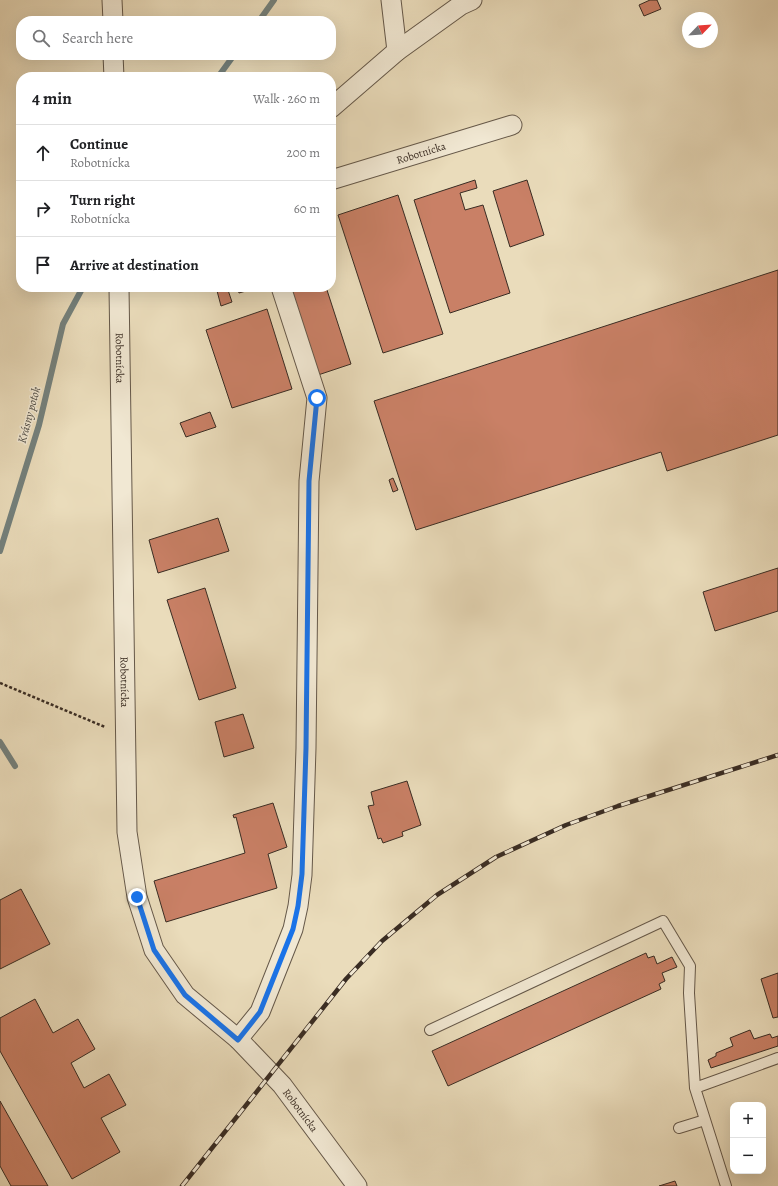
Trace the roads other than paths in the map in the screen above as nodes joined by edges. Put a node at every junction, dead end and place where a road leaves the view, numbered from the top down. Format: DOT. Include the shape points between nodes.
graph roads {
  1 [pos="112,0"];
  2 [pos="391,0"];
  3 [pos="472,0"];
  4 [pos="112,16"];
  5 [pos="397,51"];
  6 [pos="113,60"];
  7 [pos="114,72"];
  8 [pos="336,104"];
  9 [pos="512,125"];
  10 [pos="336,178"];
  11 [pos="119,292"];
  12 [pos="282,292"];
  13 [pos="430,1030"];
  14 [pos="238,1040"];
  15 [pos="778,1058"];
  16 [pos="695,1088"];
  17 [pos="705,1120"];
  18 [pos="679,1128"];
  19 [pos="357,1186"];
  20 [pos="726,1186"];
  1 -- 4 [label="street"];
  2 -- 5 [label="street"];
  3 -- 5 [label="street" via="461,5"];
  5 -- 8 [label="street"];
  6 -- 7 [label="street"];
  9 -- 10 [label="street, Robotnícka"];
  11 -- 14 [label="street, Robotnícka" via="127,832 137,897 154,950 185,995"];
  12 -- 14 [label="street" via="317,398 309,481 302,874 293,929 260,1012"];
  13 -- 16 [label="lane" via="663,921 690,966 689,993"];
  14 -- 19 [label="street, Robotnícka" via="282,1084"];
  15 -- 16 [label="lane"];
  16 -- 17 [label="lane"];
  17 -- 18 [label="lane"];
  17 -- 20 [label="lane"];
}
